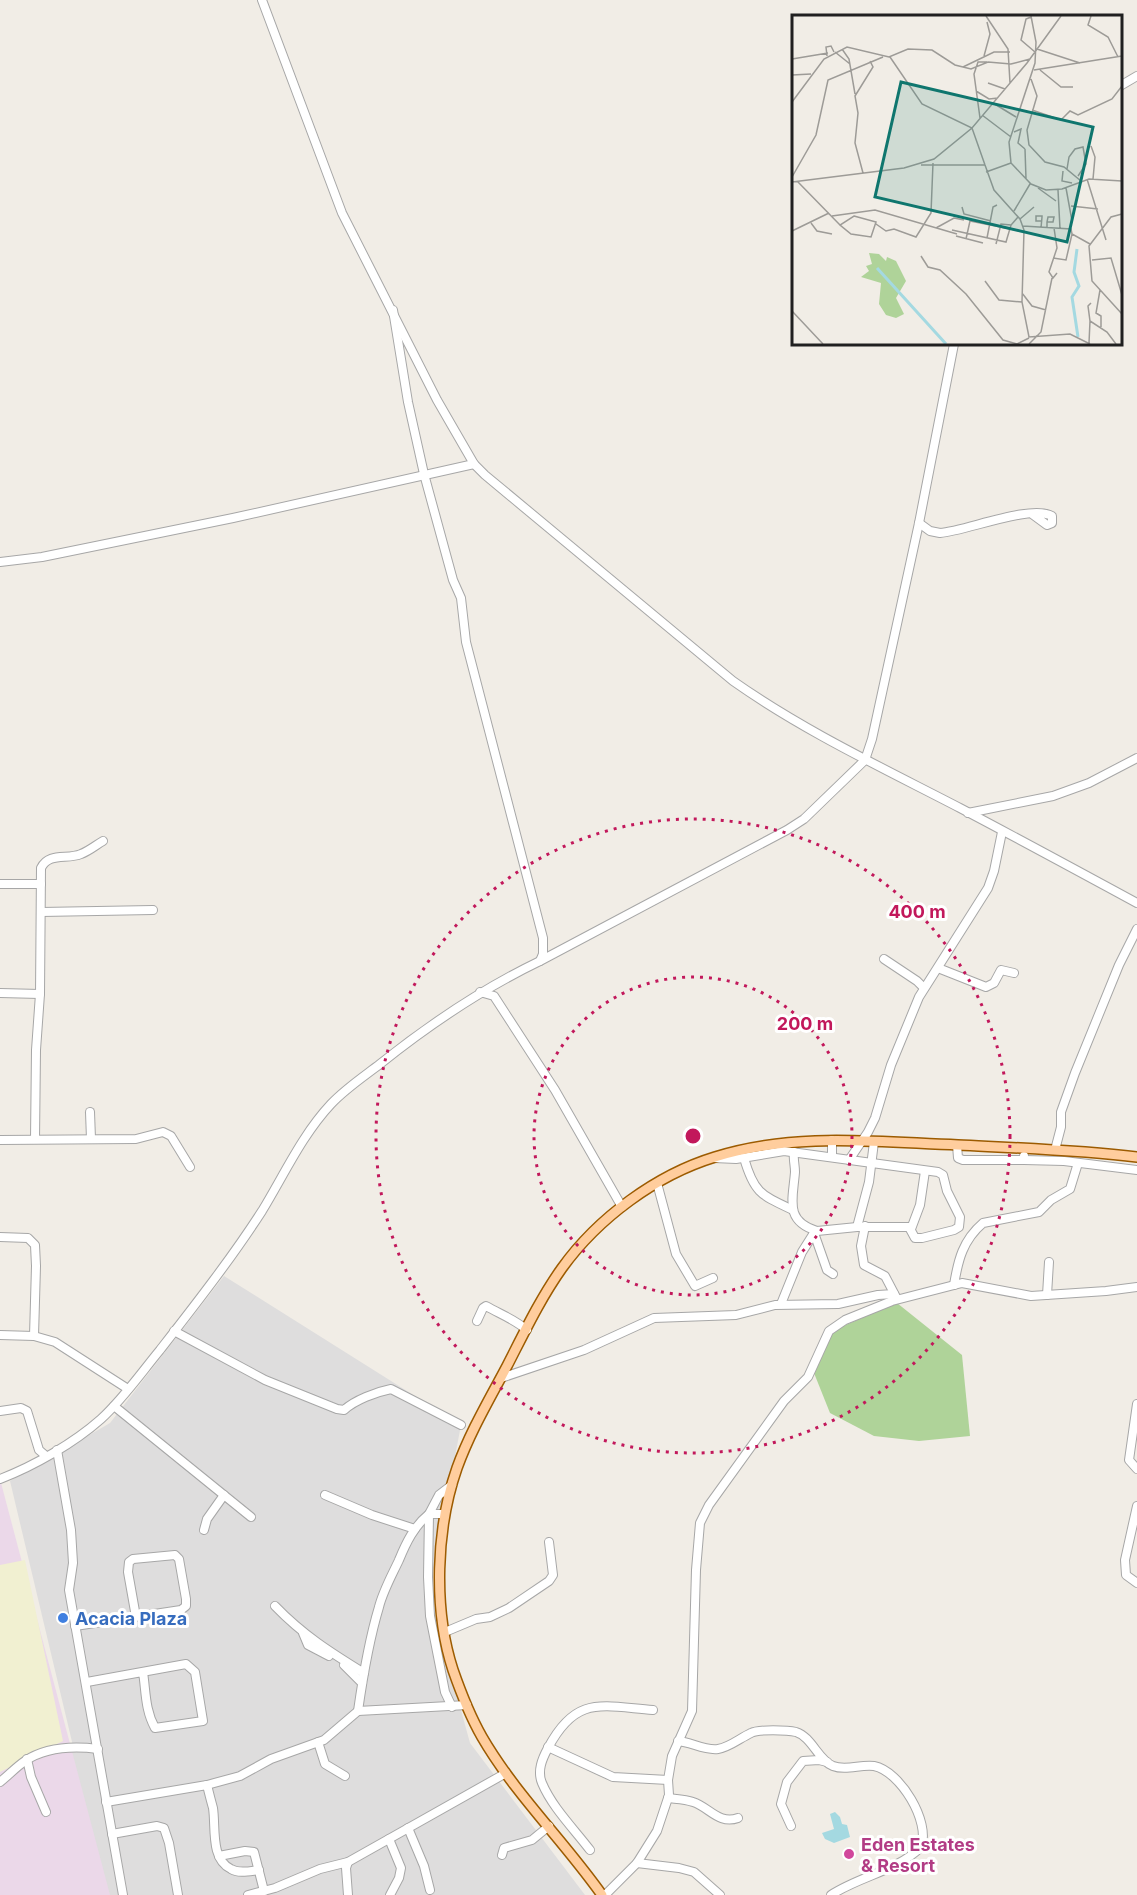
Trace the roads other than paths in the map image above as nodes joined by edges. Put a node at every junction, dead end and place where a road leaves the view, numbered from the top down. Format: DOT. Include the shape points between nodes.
graph roads {
  1 [pos="262,0"];
  2 [pos="1137,76"];
  3 [pos="1122,85"];
  4 [pos="393,309"];
  5 [pos="954,345"];
  6 [pos="474,464"];
  7 [pos="424,474"];
  8 [pos="1032,514"];
  9 [pos="919,523"];
  10 [pos="0,562"];
  11 [pos="1137,758"];
  12 [pos="865,760"];
  13 [pos="968,813"];
  14 [pos="1002,832"];
  15 [pos="103,841"];
  16 [pos="0,884"];
  17 [pos="41,884"];
  18 [pos="1137,903"];
  19 [pos="153,910"];
  20 [pos="41,912"];
  21 [pos="1137,929"];
  22 [pos="884,959"];
  23 [pos="540,961"];
  24 [pos="938,968"];
  25 [pos="1014,973"];
  26 [pos="497,982"];
  27 [pos="924,988"];
  28 [pos="0,993"];
  29 [pos="480,993"];
  30 [pos="40,994"];
  31 [pos="494,996"];
  32 [pos="90,1112"];
  33 [pos="35,1139"];
  34 [pos="91,1139"];
  35 [pos="0,1140"];
  36 [pos="832,1140"];
  37 [pos="861,1141"];
  38 [pos="874,1142"];
  39 [pos="957,1145"];
  40 [pos="1024,1148"];
  41 [pos="1055,1150"];
  42 [pos="794,1152"];
  43 [pos="1137,1156"];
  44 [pos="712,1157"];
  45 [pos="832,1157"];
  46 [pos="744,1158"];
  47 [pos="849,1160"];
  48 [pos="1023,1160"];
  49 [pos="1078,1163"];
  50 [pos="872,1164"];
  51 [pos="190,1167"];
  52 [pos="1137,1170"];
  53 [pos="925,1171"];
  54 [pos="657,1183"];
  55 [pos="622,1207"];
  56 [pos="793,1210"];
  57 [pos="960,1217"];
  58 [pos="861,1227"];
  59 [pos="911,1229"];
  60 [pos="815,1232"];
  61 [pos="0,1237"];
  62 [pos="969,1237"];
  63 [pos="1049,1262"];
  64 [pos="833,1274"];
  65 [pos="712,1278"];
  66 [pos="954,1285"];
  67 [pos="1137,1287"];
  68 [pos="1047,1295"];
  69 [pos="896,1297"];
  70 [pos="781,1304"];
  71 [pos="477,1322"];
  72 [pos="527,1330"];
  73 [pos="174,1331"];
  74 [pos="0,1335"];
  75 [pos="34,1336"];
  76 [pos="501,1378"];
  77 [pos="128,1389"];
  78 [pos="1137,1404"];
  79 [pos="114,1406"];
  80 [pos="0,1411"];
  81 [pos="461,1425"];
  82 [pos="57,1450"];
  83 [pos="46,1456"];
  84 [pos="1137,1469"];
  85 [pos="0,1479"];
  86 [pos="452,1485"];
  87 [pos="224,1495"];
  88 [pos="325,1495"];
  89 [pos="1137,1506"];
  90 [pos="429,1514"];
  91 [pos="445,1514"];
  92 [pos="251,1516"];
  93 [pos="415,1529"];
  94 [pos="204,1530"];
  95 [pos="549,1542"];
  96 [pos="1137,1583"];
  97 [pos="275,1606"];
  98 [pos="136,1617"];
  99 [pos="75,1626"];
  100 [pos="302,1632"];
  101 [pos="445,1632"];
  102 [pos="143,1672"];
  103 [pos="364,1673"];
  104 [pos="87,1682"];
  105 [pos="362,1683"];
  106 [pos="467,1705"];
  107 [pos="452,1707"];
  108 [pos="653,1710"];
  109 [pos="358,1711"];
  110 [pos="678,1741"];
  111 [pos="318,1742"];
  112 [pos="548,1747"];
  113 [pos="98,1749"];
  114 [pos="27,1759"];
  115 [pos="828,1763"];
  116 [pos="506,1773"];
  117 [pos="345,1776"];
  118 [pos="668,1780"];
  119 [pos="0,1782"];
  120 [pos="207,1785"];
  121 [pos="668,1798"];
  122 [pos="106,1802"];
  123 [pos="46,1812"];
  124 [pos="738,1818"];
  125 [pos="549,1826"];
  126 [pos="791,1826"];
  127 [pos="408,1828"];
  128 [pos="112,1834"];
  129 [pos="389,1839"];
  130 [pos="590,1850"];
  131 [pos="502,1855"];
  132 [pos="219,1856"];
  133 [pos="348,1862"];
  134 [pos="637,1863"];
  135 [pos="259,1870"];
  136 [pos="430,1890"];
  137 [pos="264,1891"];
  138 [pos="123,1895"];
  139 [pos="178,1895"];
  140 [pos="248,1895"];
  141 [pos="348,1895"];
  142 [pos="390,1895"];
  143 [pos="604,1895"];
  144 [pos="720,1895"];
  145 [pos="831,1895"];
  1 -- 4 [label="street" via="342,213"];
  2 -- 3 [label="street"];
  4 -- 6 [label="street" via="437,400"];
  4 -- 7 [label="street"];
  5 -- 9 [label="street"];
  6 -- 7 [label="street"];
  6 -- 12 [label="street" via="733,681"];
  7 -- 10 [label="street" via="233,518"];
  7 -- 23 [label="street" via="461,598 471,663 543,938"];
  8 -- 9 [label="street" via="940,533"];
  9 -- 12 [label="street" via="884,693"];
  11 -- 13 [label="street" via="1058,794"];
  12 -- 13 [label="street"];
  12 -- 23 [label="street" via="804,819 787,830"];
  13 -- 14 [label="street"];
  14 -- 18 [label="street"];
  14 -- 24 [label="street" via="988,888"];
  15 -- 17 [label="street" via="84,854 44,862"];
  16 -- 17 [label="street"];
  17 -- 20 [label="street"];
  19 -- 20 [label="street"];
  20 -- 30 [label="street"];
  21 -- 41 [label="street" via="1075,1073 1061,1112"];
  22 -- 27 [label="street"];
  23 -- 26 [label="street"];
  24 -- 25 [label="street" via="986,987 1002,970"];
  24 -- 27 [label="street"];
  26 -- 29 [label="street"];
  26 -- 31 [label="street"];
  27 -- 37 [label="street" via="895,1055 879,1110"];
  28 -- 30 [label="street"];
  29 -- 31 [label="street"];
  29 -- 73 [label="street" via="419,1033 330,1104 252,1225"];
  30 -- 33 [label="street"];
  31 -- 55 [label="street" via="555,1090"];
  32 -- 34 [label="street"];
  33 -- 34 [label="street"];
  33 -- 35 [label="street"];
  34 -- 51 [label="street" via="136,1139 163,1132 171,1136"];
  36 -- 37 [label="main road"];
  36 -- 44 [label="main road" via="769,1143"];
  36 -- 45 [label="street"];
  37 -- 38 [label="main road"];
  37 -- 47 [label="street"];
  38 -- 39 [label="main road"];
  38 -- 50 [label="street"];
  39 -- 40 [label="main road"];
  39 -- 48 [label="street" via="958,1158 963,1160"];
  40 -- 41 [label="main road"];
  40 -- 48 [label="street"];
  41 -- 43 [label="main road"];
  42 -- 45 [label="street"];
  42 -- 46 [label="street"];
  42 -- 56 [label="street"];
  44 -- 46 [label="street"];
  44 -- 54 [label="main road"];
  45 -- 47 [label="street"];
  46 -- 56 [label="street" via="754,1187"];
  47 -- 50 [label="street"];
  48 -- 49 [label="street"];
  49 -- 52 [label="street"];
  49 -- 62 [label="street" via="1070,1189 1039,1212 983,1223"];
  50 -- 53 [label="street"];
  50 -- 58 [label="street"];
  53 -- 57 [label="street" via="941,1173"];
  53 -- 59 [label="street" via="920,1205"];
  54 -- 55 [label="main road"];
  54 -- 65 [label="street" via="676,1254 695,1286"];
  55 -- 72 [label="main road" via="562,1269"];
  56 -- 60 [label="street" via="797,1221"];
  57 -- 59 [label="street" via="954,1230 922,1238 915,1238"];
  57 -- 62 [label="street"];
  58 -- 59 [label="street"];
  58 -- 60 [label="street"];
  58 -- 69 [label="street" via="864,1265 885,1276"];
  60 -- 64 [label="street" via="827,1270"];
  60 -- 70 [label="street" via="802,1252"];
  61 -- 75 [label="street" via="28,1238 35,1245"];
  62 -- 66 [label="street" via="958,1259"];
  63 -- 68 [label="street"];
  66 -- 68 [label="street"];
  66 -- 69 [label="street"];
  67 -- 68 [label="street"];
  69 -- 70 [label="street" via="878,1295 838,1304"];
  69 -- 110 [label="street" via="829,1331 808,1377 784,1401 702,1519 696,1570 692,1711"];
  70 -- 76 [label="street" via="736,1315 654,1318 568,1356"];
  71 -- 72 [label="street" via="486,1306 511,1317"];
  72 -- 76 [label="main road"];
  73 -- 77 [label="street"];
  73 -- 81 [label="street" via="265,1380 337,1409 344,1410 372,1394 391,1389"];
  74 -- 75 [label="street"];
  75 -- 77 [label="street" via="55,1342"];
  76 -- 86 [label="main road" via="469,1439"];
  77 -- 79 [label="street"];
  78 -- 84 [label="street" via="1129,1460"];
  79 -- 82 [label="street"];
  79 -- 87 [label="street"];
  80 -- 83 [label="street" via="27,1411 39,1450"];
  82 -- 83 [label="street"];
  82 -- 99 [label="street" via="71,1530 73,1563 69,1590"];
  83 -- 85 [label="street"];
  86 -- 90 [label="street" via="439,1496"];
  86 -- 91 [label="main road"];
  87 -- 92 [label="street"];
  87 -- 94 [label="street"];
  88 -- 93 [label="street"];
  89 -- 96 [label="street" via="1125,1560 1126,1575"];
  90 -- 91 [label="street"];
  90 -- 93 [label="street"];
  90 -- 107 [label="street" via="430,1616"];
  91 -- 101 [label="main road" via="441,1579"];
  93 -- 103 [label="street" via="379,1605"];
  95 -- 101 [label="street" via="554,1575 549,1581 509,1608"];
  97 -- 100 [label="street"];
  98 -- 98 [label="street" via="186,1606 175,1555 129,1562"];
  98 -- 99 [label="street"];
  99 -- 104 [label="street"];
  100 -- 103 [label="street"];
  100 -- 105 [label="street" via="308,1645 350,1669"];
  101 -- 106 [label="main road"];
  102 -- 102 [label="street" via="186,1664 195,1672 203,1721 155,1728 149,1717"];
  102 -- 104 [label="street"];
  103 -- 105 [label="street"];
  104 -- 113 [label="street"];
  105 -- 109 [label="street"];
  106 -- 107 [label="street"];
  106 -- 116 [label="main road" via="480,1735"];
  107 -- 109 [label="street"];
  108 -- 112 [label="street" via="600,1706 581,1709 564,1723"];
  109 -- 111 [label="street"];
  110 -- 115 [label="street" via="717,1749 756,1731 796,1732"];
  110 -- 118 [label="street"];
  111 -- 117 [label="street" via="325,1764"];
  111 -- 120 [label="street" via="271,1759 240,1776"];
  112 -- 118 [label="street" via="613,1777"];
  112 -- 130 [label="street" via="540,1770 542,1782"];
  113 -- 114 [label="street" via="73,1746"];
  113 -- 122 [label="street"];
  114 -- 119 [label="street"];
  114 -- 123 [label="street"];
  115 -- 126 [label="street" via="803,1761 787,1782 781,1804"];
  115 -- 145 [label="street" via="841,1767 874,1766 888,1773 912,1799 923,1836 921,1847 908,1858"];
  116 -- 125 [label="main road"];
  116 -- 127 [label="street"];
  118 -- 121 [label="street"];
  120 -- 122 [label="street"];
  120 -- 132 [label="street"];
  121 -- 124 [label="street" via="692,1801 718,1818"];
  121 -- 134 [label="street" via="657,1831"];
  122 -- 128 [label="street"];
  125 -- 131 [label="street" via="532,1840 504,1848"];
  125 -- 143 [label="main road"];
  127 -- 129 [label="street"];
  127 -- 136 [label="street"];
  128 -- 138 [label="street"];
  128 -- 139 [label="street" via="164,1828"];
  129 -- 133 [label="street"];
  129 -- 142 [label="street" via="401,1868"];
  132 -- 135 [label="street" via="232,1870"];
  132 -- 135 [label="street" via="251,1851 256,1855"];
  133 -- 137 [label="street"];
  133 -- 141 [label="street"];
  134 -- 143 [label="street"];
  134 -- 144 [label="street" via="694,1872"];
  135 -- 137 [label="street"];
  137 -- 140 [label="street"];
}
